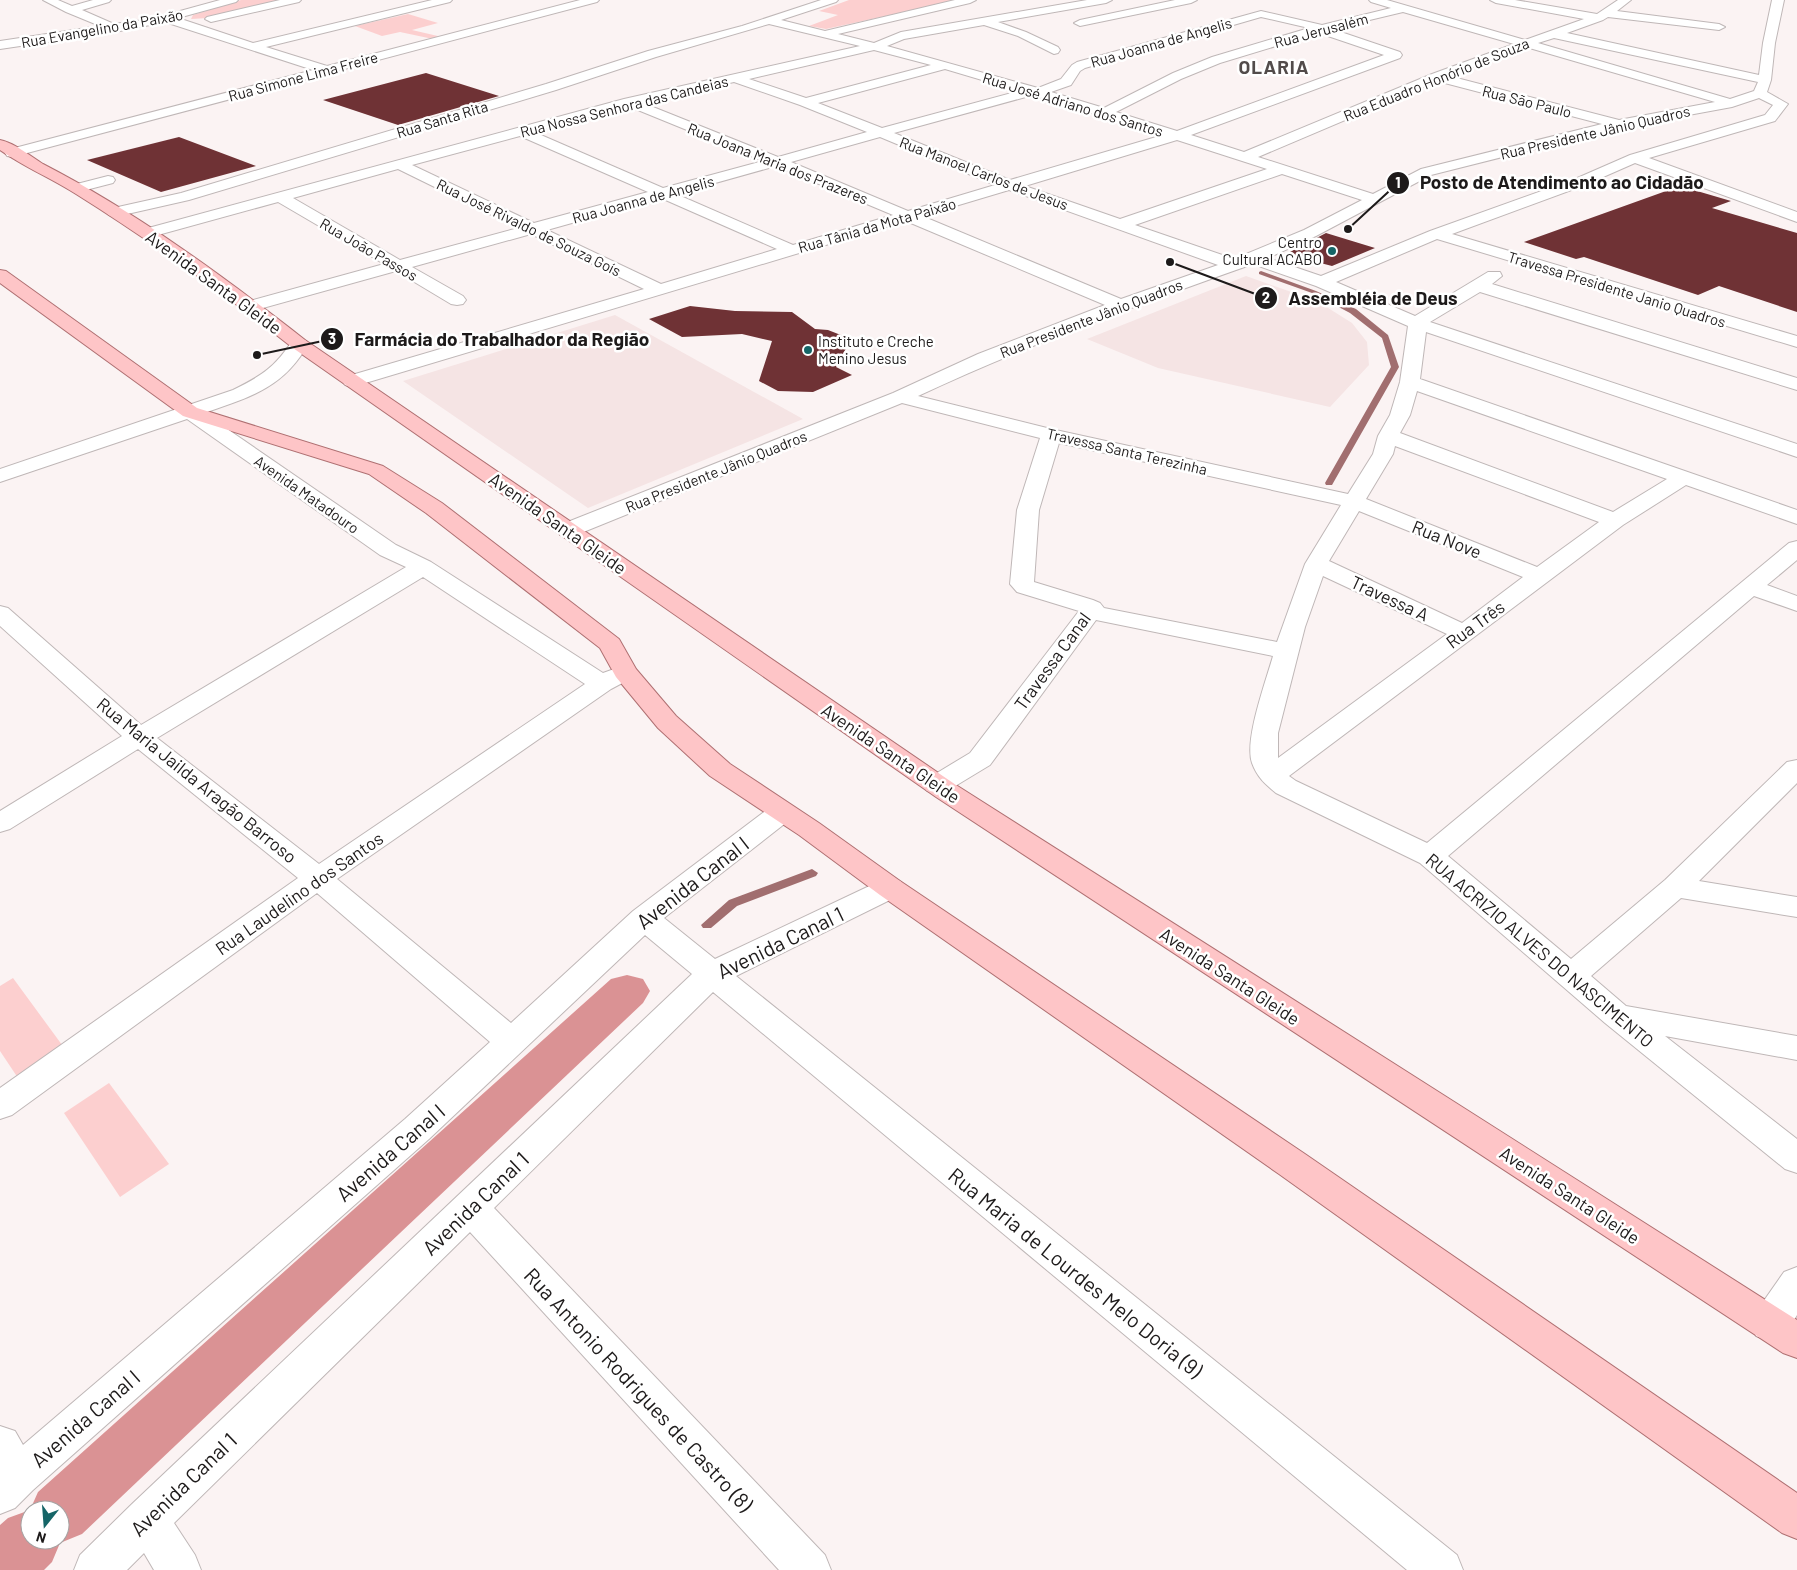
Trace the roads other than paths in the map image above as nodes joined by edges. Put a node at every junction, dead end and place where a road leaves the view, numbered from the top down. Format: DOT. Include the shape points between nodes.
graph roads {
  1 [pos="49,0"];
  2 [pos="104,0"];
  3 [pos="232,0"];
  4 [pos="295,0"];
  5 [pos="446,0"];
  6 [pos="594,0"];
  7 [pos="832,0"];
  8 [pos="970,0"];
  9 [pos="1106,0"];
  10 [pos="1191,0"];
  11 [pos="1375,0"];
  12 [pos="1496,0"];
  13 [pos="1625,0"];
  14 [pos="1778,0"];
  15 [pos="1422,3"];
  16 [pos="1403,8"];
  17 [pos="70,10"];
  18 [pos="1602,16"];
  19 [pos="168,19"];
  20 [pos="769,20"];
  21 [pos="985,21"];
  22 [pos="1071,24"];
  23 [pos="184,25"];
  24 [pos="1719,27"];
  25 [pos="115,29"];
  26 [pos="1321,29"];
  27 [pos="1042,30"];
  28 [pos="825,33"];
  29 [pos="1022,34"];
  30 [pos="1554,34"];
  31 [pos="1524,44"];
  32 [pos="0,45"];
  33 [pos="877,46"];
  34 [pos="250,47"];
  35 [pos="1054,50"];
  36 [pos="945,66"];
  37 [pos="326,70"];
  38 [pos="1436,77"];
  39 [pos="734,78"];
  40 [pos="1763,86"];
  41 [pos="1036,92"];
  42 [pos="629,102"];
  43 [pos="805,102"];
  44 [pos="1732,103"];
  45 [pos="1104,113"];
  46 [pos="1618,124"];
  47 [pos="520,131"];
  48 [pos="879,132"];
  49 [pos="1176,136"];
  50 [pos="6,148"];
  51 [pos="1245,157"];
  52 [pos="1635,158"];
  53 [pos="778,162"];
  54 [pos="400,165"];
  55 [pos="1281,169"];
  56 [pos="108,180"];
  57 [pos="1011,186"];
  58 [pos="78,188"];
  59 [pos="663,193"];
  60 [pos="282,198"];
  61 [pos="1374,199"];
  62 [pos="114,212"];
  63 [pos="1797,216"];
  64 [pos="908,217"];
  65 [pos="1122,224"];
  66 [pos="534,229"];
  67 [pos="147,233"];
  68 [pos="1436,234"];
  69 [pos="792,250"];
  70 [pos="1253,258"];
  71 [pos="1522,261"];
  72 [pos="1234,265"];
  73 [pos="398,266"];
  74 [pos="0,275"];
  75 [pos="1322,282"];
  76 [pos="1477,285"];
  77 [pos="658,289"];
  78 [pos="457,300"];
  79 [pos="1120,305"];
  80 [pos="252,306"];
  81 [pos="1416,323"];
  82 [pos="1797,342"];
  83 [pos="299,344"];
  84 [pos="352,381"];
  85 [pos="1410,382"];
  86 [pos="1797,384"];
  87 [pos="900,397"];
  88 [pos="190,412"];
  89 [pos="1051,435"];
  90 [pos="1388,436"];
  91 [pos="1797,451"];
  92 [pos="0,476"];
  93 [pos="1682,478"];
  94 [pos="1355,502"];
  95 [pos="1797,517"];
  96 [pos="1615,520"];
  97 [pos="568,530"];
  98 [pos="1797,548"];
  99 [pos="1316,564"];
  100 [pos="423,567"];
  101 [pos="1540,576"];
  102 [pos="1752,587"];
  103 [pos="1797,604"];
  104 [pos="1090,612"];
  105 [pos="0,613"];
  106 [pos="1463,632"];
  107 [pos="1287,651"];
  108 [pos="613,678"];
  109 [pos="139,737"];
  110 [pos="1797,768"];
  111 [pos="1272,776"];
  112 [pos="937,785"];
  113 [pos="1786,790"];
  114 [pos="782,812"];
  115 [pos="0,823"];
  116 [pos="1430,856"];
  117 [pos="318,878"];
  118 [pos="1675,886"];
  119 [pos="890,888"];
  120 [pos="1797,907"];
  121 [pos="644,918"];
  122 [pos="712,974"];
  123 [pos="1570,977"];
  124 [pos="1616,1015"];
  125 [pos="512,1042"];
  126 [pos="1797,1048"];
  127 [pos="0,1106"];
  128 [pos="1797,1159"];
  129 [pos="470,1208"];
  130 [pos="1797,1283"];
  131 [pos="1784,1333"];
  132 [pos="6,1472"];
  133 [pos="1797,1518"];
  134 [pos="147,1519"];
  135 [pos="96,1570"];
  136 [pos="179,1570"];
  137 [pos="809,1570"];
  138 [pos="1442,1570"];
  1 -- 17 [label="street"];
  2 -- 17 [label="street"];
  3 -- 19 [label="street, Rua Evangelino da Paixão"];
  4 -- 23 [label="street"];
  5 -- 34 [label="street"];
  6 -- 37 [label="street, Rua Simone Lima Freire"];
  7 -- 20 [label="street"];
  8 -- 28 [label="street"];
  9 -- 21 [label="street, Rua Nossa Senhora das Candeias"];
  10 -- 22 [label="street"];
  11 -- 16 [label="street"];
  12 -- 18 [label="street"];
  13 -- 18 [label="street, Rua Eduadro Honório de Souza"];
  14 -- 40 [label="street"];
  15 -- 16 [label="street, Rua Jerusalém"];
  16 -- 26 [label="street, Rua Jerusalém"];
  16 -- 31 [label="street"];
  17 -- 25 [label="street"];
  18 -- 24 [label="street"];
  18 -- 30 [label="street, Rua Eduadro Honório de Souza"];
  19 -- 23 [label="street"];
  19 -- 25 [label="street, Rua Evangelino da Paixão"];
  20 -- 28 [label="street, Rua José Adriano dos Santos"];
  20 -- 62 [label="street, Rua Santa Rita" via="184,197"];
  21 -- 29 [label="street"];
  21 -- 33 [label="street, Rua Nossa Senhora das Candeias" via="901,36"];
  23 -- 34 [label="street"];
  25 -- 32 [label="street, Rua Evangelino da Paixão"];
  26 -- 41 [label="street, Rua Joanna de Angelis" via="1261,14 1081,65 1066,82"];
  26 -- 45 [label="street, Rua Jerusalém" via="1195,68"];
  26 -- 49 [label="street, Rua Tânia da Mota Paixão" via="1396,55"];
  27 -- 29 [label="street"];
  28 -- 33 [label="street, Rua José Adriano dos Santos"];
  29 -- 35 [label="street"];
  30 -- 31 [label="street, Rua Eduadro Honório de Souza"];
  30 -- 40 [label="street"];
  31 -- 38 [label="street, Rua Eduadro Honório de Souza"];
  31 -- 44 [label="street"];
  33 -- 36 [label="street, Rua José Adriano dos Santos"];
  33 -- 39 [label="street, Rua Nossa Senhora das Candeias"];
  34 -- 37 [label="street"];
  36 -- 41 [label="street, Rua José Adriano dos Santos"];
  36 -- 43 [label="street"];
  37 -- 50 [label="street, Rua Simone Lima Freire"];
  38 -- 46 [label="street, Rua São Paulo"];
  38 -- 51 [label="street, Rua Eduadro Honório de Souza"];
  39 -- 42 [label="street, Rua Nossa Senhora das Candeias"];
  39 -- 43 [label="street, Rua Manoel Carlos de Jesus"];
  40 -- 44 [label="street, Rua Presidente Jânio Quadros"];
  40 -- 52 [label="street" via="1781,104 1770,118"];
  41 -- 45 [label="street, Rua José Adriano dos Santos"];
  41 -- 48 [label="street, Rua Joanna de Angelis"];
  42 -- 47 [label="street, Rua Nossa Senhora das Candeias"];
  42 -- 53 [label="street, Rua Joana Maria dos Prazeres"];
  43 -- 48 [label="street, Rua Manoel Carlos de Jesus"];
  44 -- 46 [label="street, Rua Presidente Jânio Quadros"];
  45 -- 49 [label="street, Rua José Adriano dos Santos"];
  46 -- 61 [label="street, Rua Presidente Jânio Quadros" via="1435,169"];
  47 -- 54 [label="street, Rua Nossa Senhora das Candeias"];
  47 -- 59 [label="street"];
  48 -- 53 [label="street, Rua Joanna de Angelis"];
  48 -- 57 [label="street, Rua Manoel Carlos de Jesus"];
  49 -- 51 [label="street, Rua José Adriano dos Santos"];
  49 -- 57 [label="street, Rua Tânia da Mota Paixão"];
  50 -- 58 [label="main road, Avenida Santa Gleide"];
  51 -- 55 [label="street, Rua José Adriano dos Santos"];
  52 -- 63 [label="street"];
  52 -- 68 [label="street" via="1580,182"];
  53 -- 59 [label="street, Rua Joanna de Angelis"];
  53 -- 64 [label="street, Rua Joana Maria dos Prazeres"];
  54 -- 60 [label="street, Rua Nossa Senhora das Candeias"];
  54 -- 66 [label="street, Rua José Rivaldo de Souza Goís"];
  55 -- 61 [label="street, Rua José Adriano dos Santos"];
  55 -- 65 [label="street"];
  56 -- 58 [label="street"];
  57 -- 64 [label="street, Rua Tânia da Mota Paixão"];
  57 -- 65 [label="street, Rua Manoel Carlos de Jesus"];
  58 -- 62 [label="main road, Avenida Santa Gleide"];
  59 -- 66 [label="street, Rua Joanna de Angelis"];
  59 -- 69 [label="street"];
  60 -- 67 [label="street, Rua Nossa Senhora das Candeias"];
  60 -- 73 [label="street, Rua João Passos"];
  61 -- 70 [label="street, Rua Presidente Jânio Quadros" via="1310,233"];
  62 -- 67 [label="main road, Avenida Santa Gleide"];
  64 -- 69 [label="street, Rua Tânia da Mota Paixão"];
  64 -- 79 [label="street, Rua Joana Maria dos Prazeres"];
  65 -- 72 [label="street, Rua Manoel Carlos de Jesus"];
  66 -- 73 [label="street, Rua Joanna de Angelis"];
  66 -- 77 [label="street, Rua José Rivaldo de Souza Goís"];
  67 -- 80 [label="main road, Avenida Santa Gleide"];
  68 -- 71 [label="street, Travessa Presidente Janio Quadros"];
  68 -- 75 [label="street"];
  69 -- 77 [label="street, Rua Tânia da Mota Paixão"];
  70 -- 72 [label="street, Rua Presidente Jânio Quadros"];
  70 -- 75 [label="street"];
  71 -- 76 [label="street"];
  71 -- 82 [label="street, Travessa Presidente Janio Quadros"];
  72 -- 79 [label="street, Rua Presidente Jânio Quadros"];
  73 -- 78 [label="street, Rua João Passos"];
  73 -- 80 [label="street, Rua Joanna de Angelis"];
  74 -- 88 [label="main road, Avenida Matadouro"];
  75 -- 81 [label="street"];
  76 -- 81 [label="street"];
  76 -- 86 [label="street"];
  77 -- 84 [label="street, Rua Tânia da Mota Paixão"];
  79 -- 87 [label="street, Rua Presidente Jânio Quadros" via="985,358"];
  80 -- 83 [label="main road, Avenida Santa Gleide"];
  81 -- 85 [label="street" via="1418,329"];
  81 -- 91 [label="street"];
  83 -- 84 [label="main road, Avenida Santa Gleide"];
  83 -- 88 [label="street" via="285,366 262,383"];
  84 -- 97 [label="main road, Avenida Santa Gleide"];
  85 -- 90 [label="street" via="1400,415"];
  85 -- 93 [label="street"];
  87 -- 89 [label="street, Travessa Santa Terezinha"];
  87 -- 97 [label="street, Rua Presidente Jânio Quadros"];
  88 -- 92 [label="street"];
  88 -- 100 [label="street, Avenida Matadouro" via="388,550"];
  88 -- 108 [label="main road" via="376,470 434,508 610,644"];
  89 -- 94 [label="street, Travessa Santa Terezinha"];
  89 -- 104 [label="street, Travessa Canal" via="1028,510 1022,584 1089,606 1092,608"];
  90 -- 94 [label="street" via="1383,454"];
  90 -- 96 [label="street"];
  93 -- 95 [label="street"];
  93 -- 96 [label="street, Rua Três"];
  94 -- 99 [label="street"];
  94 -- 101 [label="street, Rua Nove"];
  96 -- 101 [label="street, Rua Três"];
  97 -- 112 [label="main road, Avenida Santa Gleide"];
  98 -- 102 [label="street"];
  99 -- 106 [label="street, Travessa A"];
  99 -- 107 [label="street"];
  100 -- 108 [label="street, Avenida Matadouro"];
  100 -- 109 [label="street"];
  101 -- 106 [label="street, Rua Três"];
  102 -- 103 [label="street"];
  102 -- 116 [label="street"];
  104 -- 107 [label="street"];
  104 -- 112 [label="street, Travessa Canal" via="980,758"];
  105 -- 109 [label="street, Rua Maria Jailda Aragão Barroso"];
  106 -- 111 [label="street, Rua Três"];
  107 -- 111 [label="street" via="1265,733 1265,761"];
  108 -- 114 [label="main road" via="720,770"];
  108 -- 117 [label="street, Rua Laudelino dos Santos"];
  109 -- 115 [label="street"];
  109 -- 117 [label="street, Rua Maria Jailda Aragão Barroso"];
  110 -- 113 [label="street"];
  111 -- 116 [label="street, RUA ACRIZIO ALVES DO NASCIMENTO" via="1286,787"];
  112 -- 131 [label="main road, Avenida Santa Gleide"];
  113 -- 118 [label="street"];
  114 -- 119 [label="main road"];
  114 -- 121 [label="street, Avenida Canal I"];
  116 -- 123 [label="street, RUA ACRIZIO ALVES DO NASCIMENTO"];
  117 -- 125 [label="street, Rua Maria Jailda Aragão Barroso"];
  117 -- 127 [label="street, Rua Laudelino dos Santos"];
  118 -- 120 [label="street"];
  118 -- 123 [label="street"];
  119 -- 122 [label="street, Avenida Canal 1"];
  119 -- 133 [label="main road" via="1292,1164"];
  121 -- 122 [label="street, Rua Maria de Lourdes Melo Doria (9)"];
  121 -- 125 [label="street, Avenida Canal I"];
  122 -- 129 [label="street, Avenida Canal 1"];
  122 -- 138 [label="street, Rua Maria de Lourdes Melo Doria (9)"];
  123 -- 124 [label="street, RUA ACRIZIO ALVES DO NASCIMENTO"];
  124 -- 126 [label="street"];
  124 -- 128 [label="street, RUA ACRIZIO ALVES DO NASCIMENTO"];
  125 -- 132 [label="street, Avenida Canal I" via="417,1129"];
  129 -- 134 [label="street, Avenida Canal 1"];
  129 -- 137 [label="street, Rua Antonio Rodrigues de Castro (8)"];
  130 -- 131 [label="street"];
  134 -- 135 [label="street, Avenida Canal 1"];
  134 -- 136 [label="street"];
}
